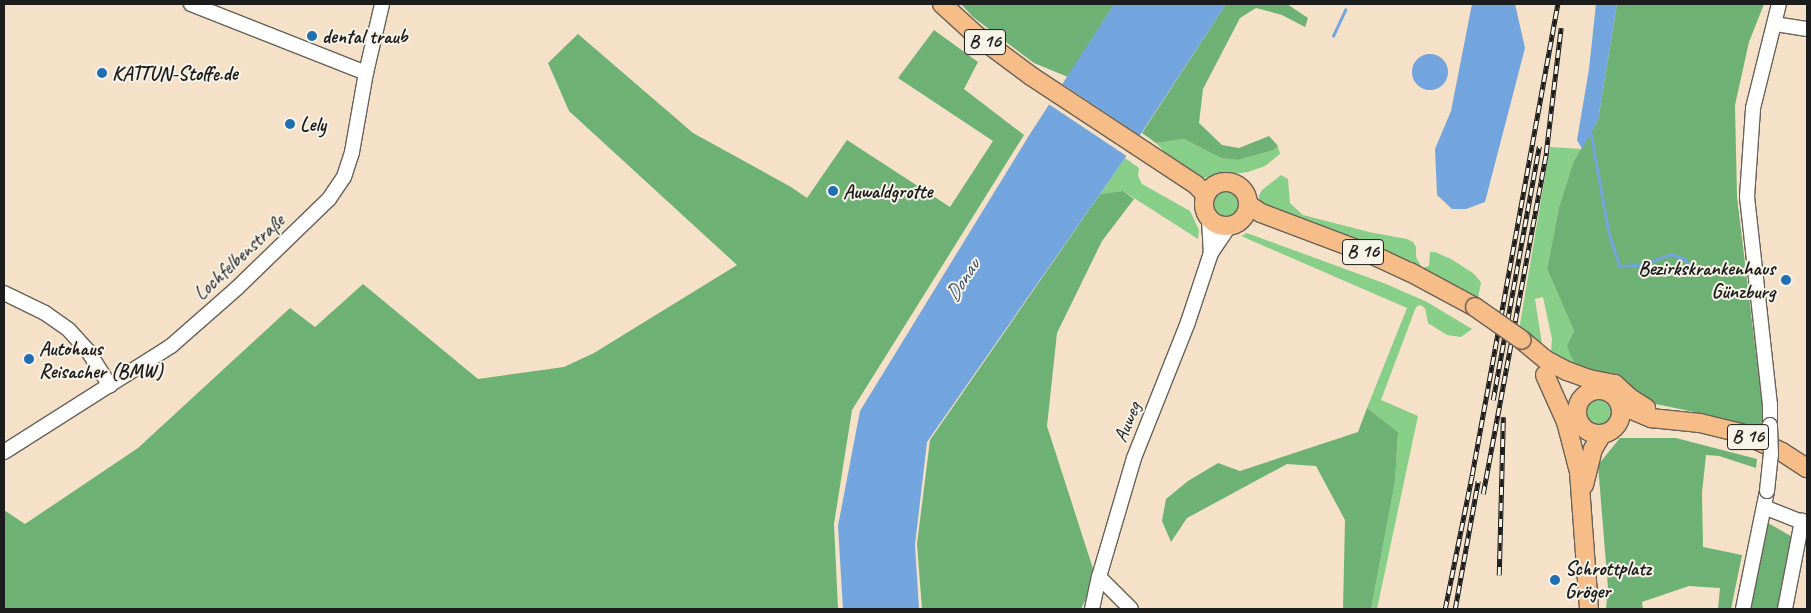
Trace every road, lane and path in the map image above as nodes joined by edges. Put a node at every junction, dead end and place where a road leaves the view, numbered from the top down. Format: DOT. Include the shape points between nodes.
graph roads {
  1 [pos="190,4"];
  2 [pos="382,4"];
  3 [pos="942,4"];
  4 [pos="1779,4"];
  5 [pos="1775,24"];
  6 [pos="1807,30"];
  7 [pos="366,73"];
  8 [pos="1206,195"];
  9 [pos="1240,217"];
  10 [pos="1209,218"];
  11 [pos="1278,220"];
  12 [pos="1309,240"];
  13 [pos="1211,253"];
  14 [pos="4,293"];
  15 [pos="1474,311"];
  16 [pos="1544,367"];
  17 [pos="110,386"];
  18 [pos="1588,393"];
  19 [pos="1620,405"];
  20 [pos="1577,408"];
  21 [pos="1651,418"];
  22 [pos="1684,422"];
  23 [pos="1617,425"];
  24 [pos="1584,427"];
  25 [pos="1602,434"];
  26 [pos="4,452"];
  27 [pos="1807,468"];
  28 [pos="1579,472"];
  29 [pos="1580,500"];
  30 [pos="1764,507"];
  31 [pos="1804,523"];
  32 [pos="1099,577"];
  33 [pos="1092,609"];
  34 [pos="1131,609"];
  35 [pos="1589,609"];
  36 [pos="1744,609"];
  37 [pos="1785,609"];
  1 -- 7 [label="street"];
  2 -- 7 [label="street, Lochfelbenstraße"];
  3 -- 8 [label="main road, B 16" via="976,35 1031,76 1196,185"];
  4 -- 5 [label="street"];
  5 -- 6 [label="street"];
  5 -- 30 [label="street, bridge" via="1753,108 1747,197 1770,405 1771,455"];
  7 -- 17 [label="street, Lochfelbenstraße" via="352,152 344,176 329,199 171,346"];
  8 -- 9 [label="main road" via="1219,183 1230,182 1241,187 1245,192"];
  8 -- 10 [label="main road" via="1204,207"];
  9 -- 10 [label="main road" via="1222,226"];
  9 -- 11 [label="main road, B 16" via="1261,213"];
  9 -- 12 [label="main road"];
  9 -- 13 [label="street, Auweg"];
  10 -- 13 [label="street, Auweg"];
  11 -- 12 [label="main road, B 16"];
  11 -- 15 [label="main road, B 16" via="1376,256 1429,281"];
  12 -- 15 [label="main road, B 16" via="1412,281"];
  13 -- 32 [label="street, Auweg" via="1188,322 1134,458"];
  14 -- 17 [label="street" via="45,313 69,330 88,351"];
  15 -- 16 [label="main road, B 16" via="1521,344"];
  16 -- 18 [label="main road, B 16"];
  16 -- 20 [label="main road, B 16"];
  16 -- 22 [label="main road, B 16" via="1615,384 1642,406"];
  16 -- 28 [label="main road" via="1566,422"];
  17 -- 26 [label="street, Lochfelbenstraße"];
  18 -- 19 [label="main road, B 16" via="1609,392"];
  18 -- 20 [label="main road"];
  19 -- 21 [label="main road, B 16"];
  19 -- 23 [label="main road"];
  20 -- 24 [label="main road, B 16"];
  21 -- 22 [label="main road, B 16"];
  21 -- 23 [label="main road, B 16"];
  22 -- 27 [label="main road, B 16" via="1741,433"];
  23 -- 25 [label="main road, B 16"];
  24 -- 25 [label="main road"];
  24 -- 28 [label="main road"];
  25 -- 29 [label="main road" via="1592,454"];
  28 -- 29 [label="main road"];
  29 -- 35 [label="main road"];
  30 -- 31 [label="street"];
  30 -- 36 [label="street"];
  31 -- 37 [label="street"];
  32 -- 33 [label="street, Auweg"];
  32 -- 34 [label="street"];
}
